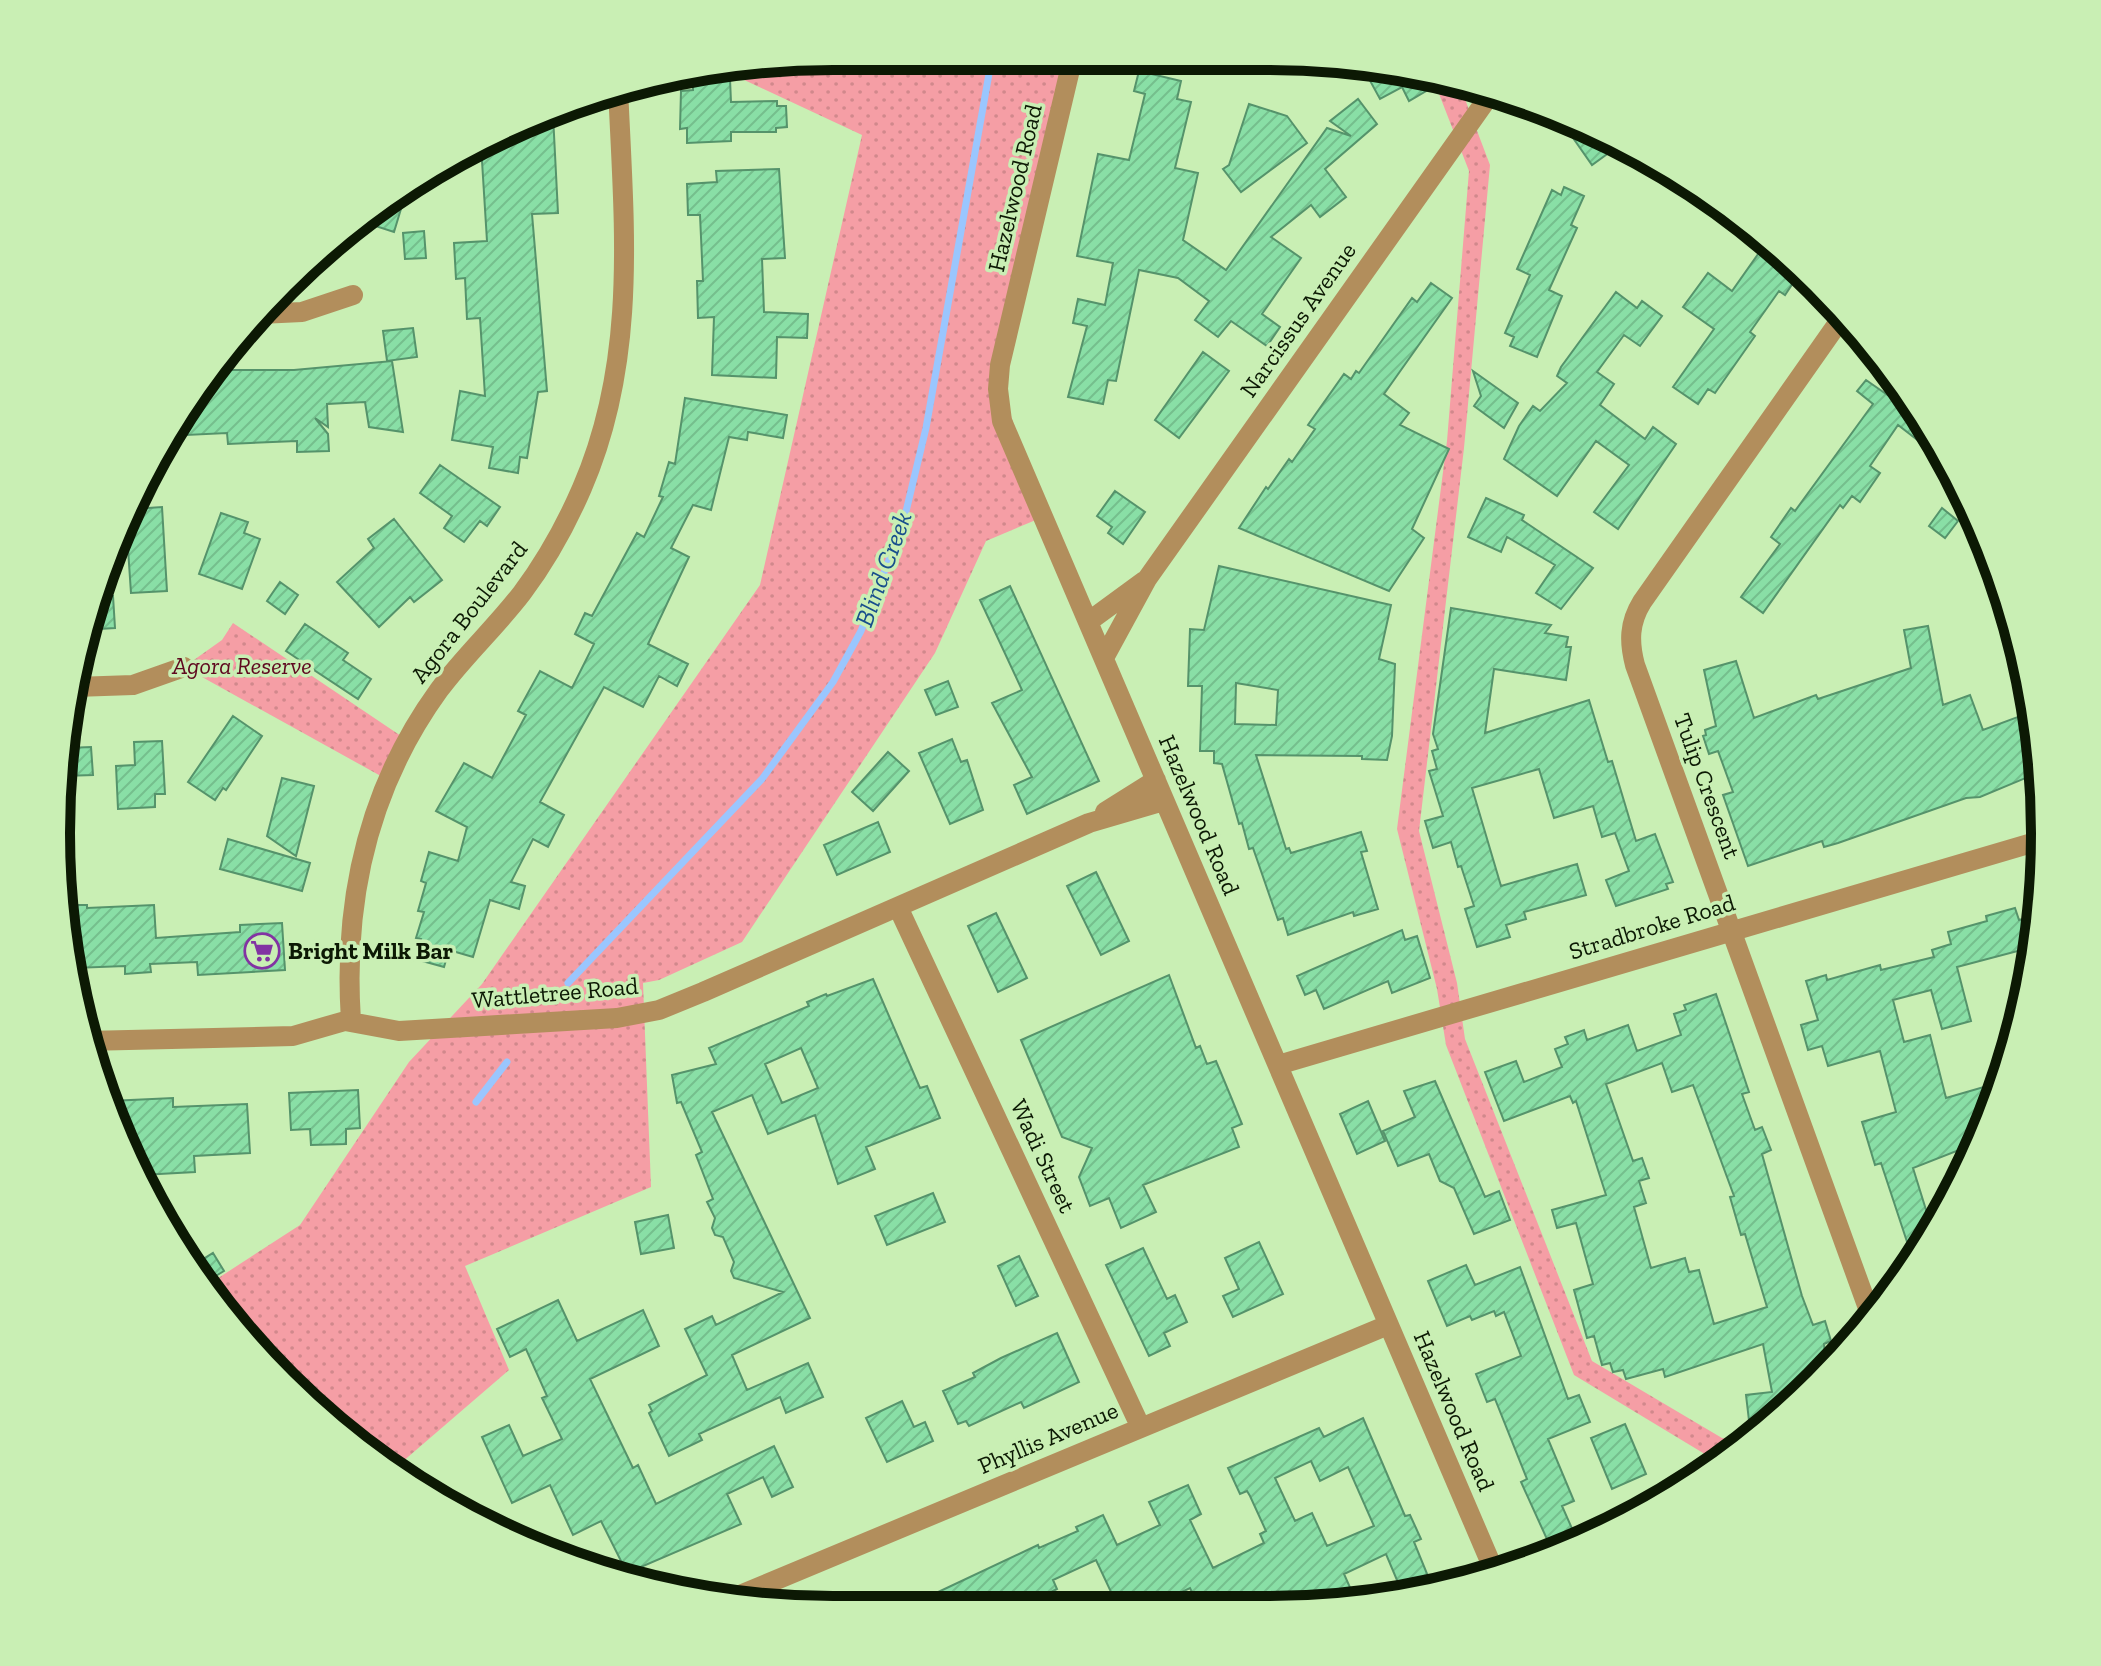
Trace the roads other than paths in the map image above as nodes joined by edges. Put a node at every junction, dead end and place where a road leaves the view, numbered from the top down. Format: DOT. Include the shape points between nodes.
graph roads {
  1 [pos="1070,70"];
  2 [pos="619,101"];
  3 [pos="1485,102"];
  4 [pos="353,295"];
  5 [pos="274,313"];
  6 [pos="1837,324"];
  7 [pos="1147,579"];
  8 [pos="1088,622"];
  9 [pos="1104,658"];
  10 [pos="184,667"];
  11 [pos="85,687"];
  12 [pos="1156,780"];
  13 [pos="1164,801"];
  14 [pos="1089,823"];
  15 [pos="2031,843"];
  16 [pos="898,907"];
  17 [pos="1732,931"];
  18 [pos="351,1021"];
  19 [pos="99,1041"];
  20 [pos="1278,1065"];
  21 [pos="1867,1305"];
  22 [pos="1388,1325"];
  23 [pos="1141,1428"];
  24 [pos="1490,1563"];
  25 [pos="750,1591"];
  1 -- 8 [label="street, Hazelwood Road" via="998,389 1008,436"];
  2 -- 18 [label="street, Agora Boulevard" via="626,272 621,350 610,407 582,487 550,551 426,710 381,795 365,839 351,914"];
  3 -- 7 [label="street, Narcissus Avenue"];
  4 -- 5 [label="street" via="302,312"];
  6 -- 17 [label="street, Tulip Crescent" via="1642,602 1631,628 1635,665"];
  7 -- 8 [label="street, Narcissus Avenue"];
  7 -- 9 [label="street, Narcissus Avenue"];
  8 -- 9 [label="street, Hazelwood Road"];
  9 -- 12 [label="street, Hazelwood Road"];
  10 -- 11 [label="street" via="133,685"];
  12 -- 13 [label="street, Hazelwood Road"];
  12 -- 14 [label="street, Wattletree Road"];
  13 -- 14 [label="street, Wattletree Road"];
  13 -- 20 [label="street, Hazelwood Road"];
  14 -- 16 [label="street, Wattletree Road"];
  15 -- 17 [label="street, Stradbroke Road"];
  16 -- 18 [label="street, Wattletree Road" via="647,1013 399,1031"];
  16 -- 23 [label="street, Wadi Street"];
  17 -- 20 [label="street, Stradbroke Road"];
  17 -- 21 [label="street, Tulip Crescent"];
  18 -- 19 [label="street, Wattletree Road" via="293,1036"];
  20 -- 22 [label="street, Hazelwood Road"];
  22 -- 23 [label="street, Phyllis Avenue"];
  22 -- 24 [label="street, Hazelwood Road"];
  23 -- 25 [label="street, Phyllis Avenue"];
}
